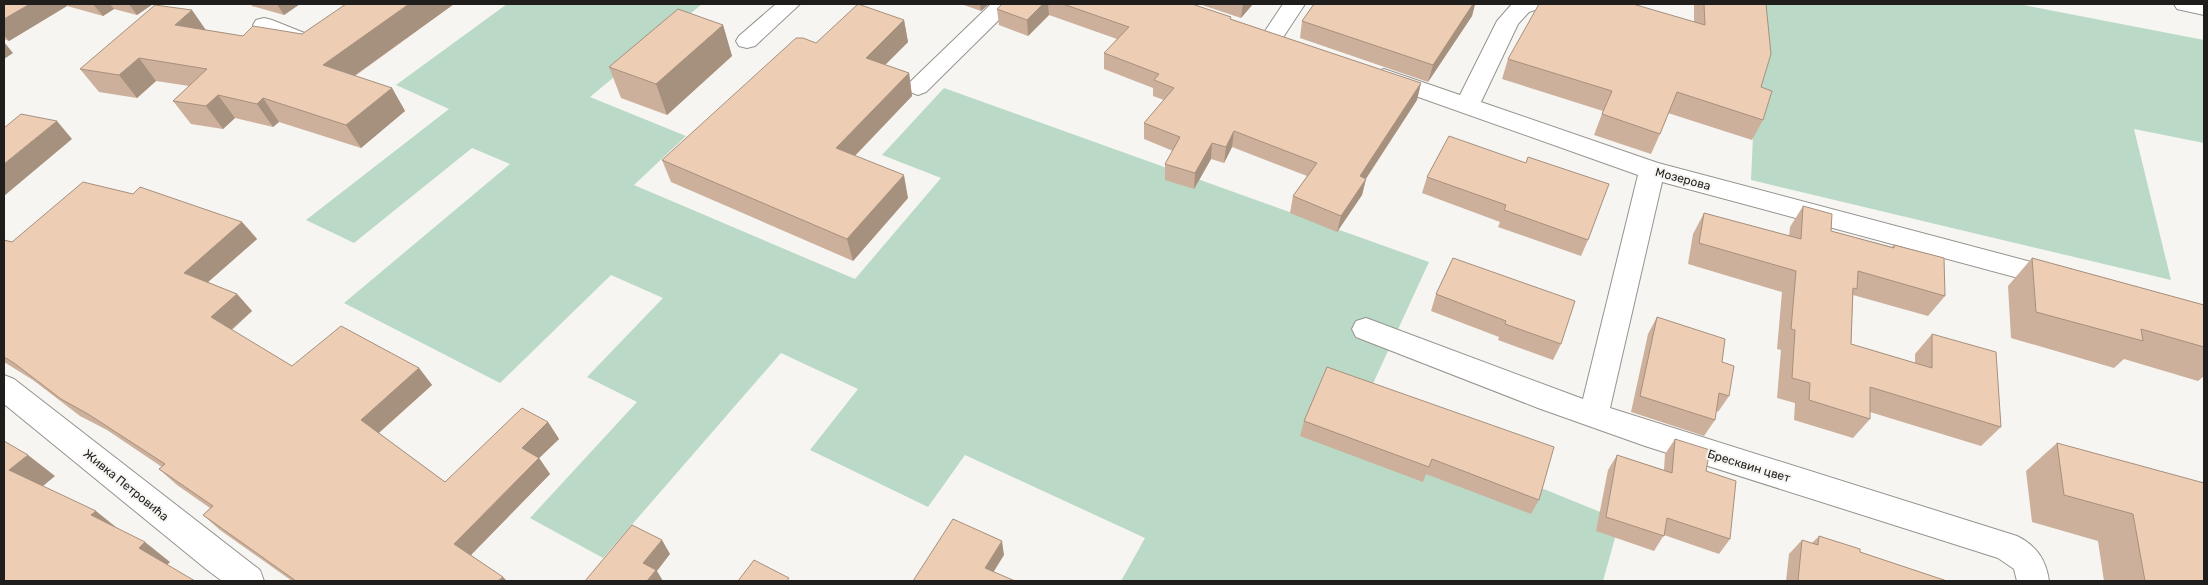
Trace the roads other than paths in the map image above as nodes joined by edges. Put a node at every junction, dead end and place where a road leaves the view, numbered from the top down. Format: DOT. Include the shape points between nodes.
graph roads {
  1 [pos="364,4"];
  2 [pos="789,4"];
  3 [pos="1004,4"];
  4 [pos="1294,4"];
  5 [pos="1530,4"];
  6 [pos="2185,4"];
  7 [pos="2204,8"];
  8 [pos="264,25"];
  9 [pos="1272,37"];
  10 [pos="747,41"];
  11 [pos="1365,70"];
  12 [pos="918,87"];
  13 [pos="1467,106"];
  14 [pos="1652,170"];
  15 [pos="2080,285"];
  16 [pos="1366,329"];
  17 [pos="4,388"];
  18 [pos="1594,415"];
  19 [pos="248,581"];
  20 [pos="2033,581"];
  1 -- 8 [label="street" via="309,43"];
  2 -- 10 [label="street"];
  3 -- 12 [label="street"];
  4 -- 9 [label="street"];
  5 -- 13 [label="street" via="1521,7 1508,20"];
  6 -- 7 [label="street"];
  11 -- 13 [label="street, Мозерова"];
  13 -- 14 [label="street, Мозерова"];
  14 -- 15 [label="street, Мозерова"];
  14 -- 18 [label="street"];
  16 -- 18 [label="street, Бресквин цвет"];
  17 -- 19 [label="street, Живка Петровића"];
  18 -- 20 [label="street, Бресквин цвет" via="2006,546 2021,554 2031,566"];
}
